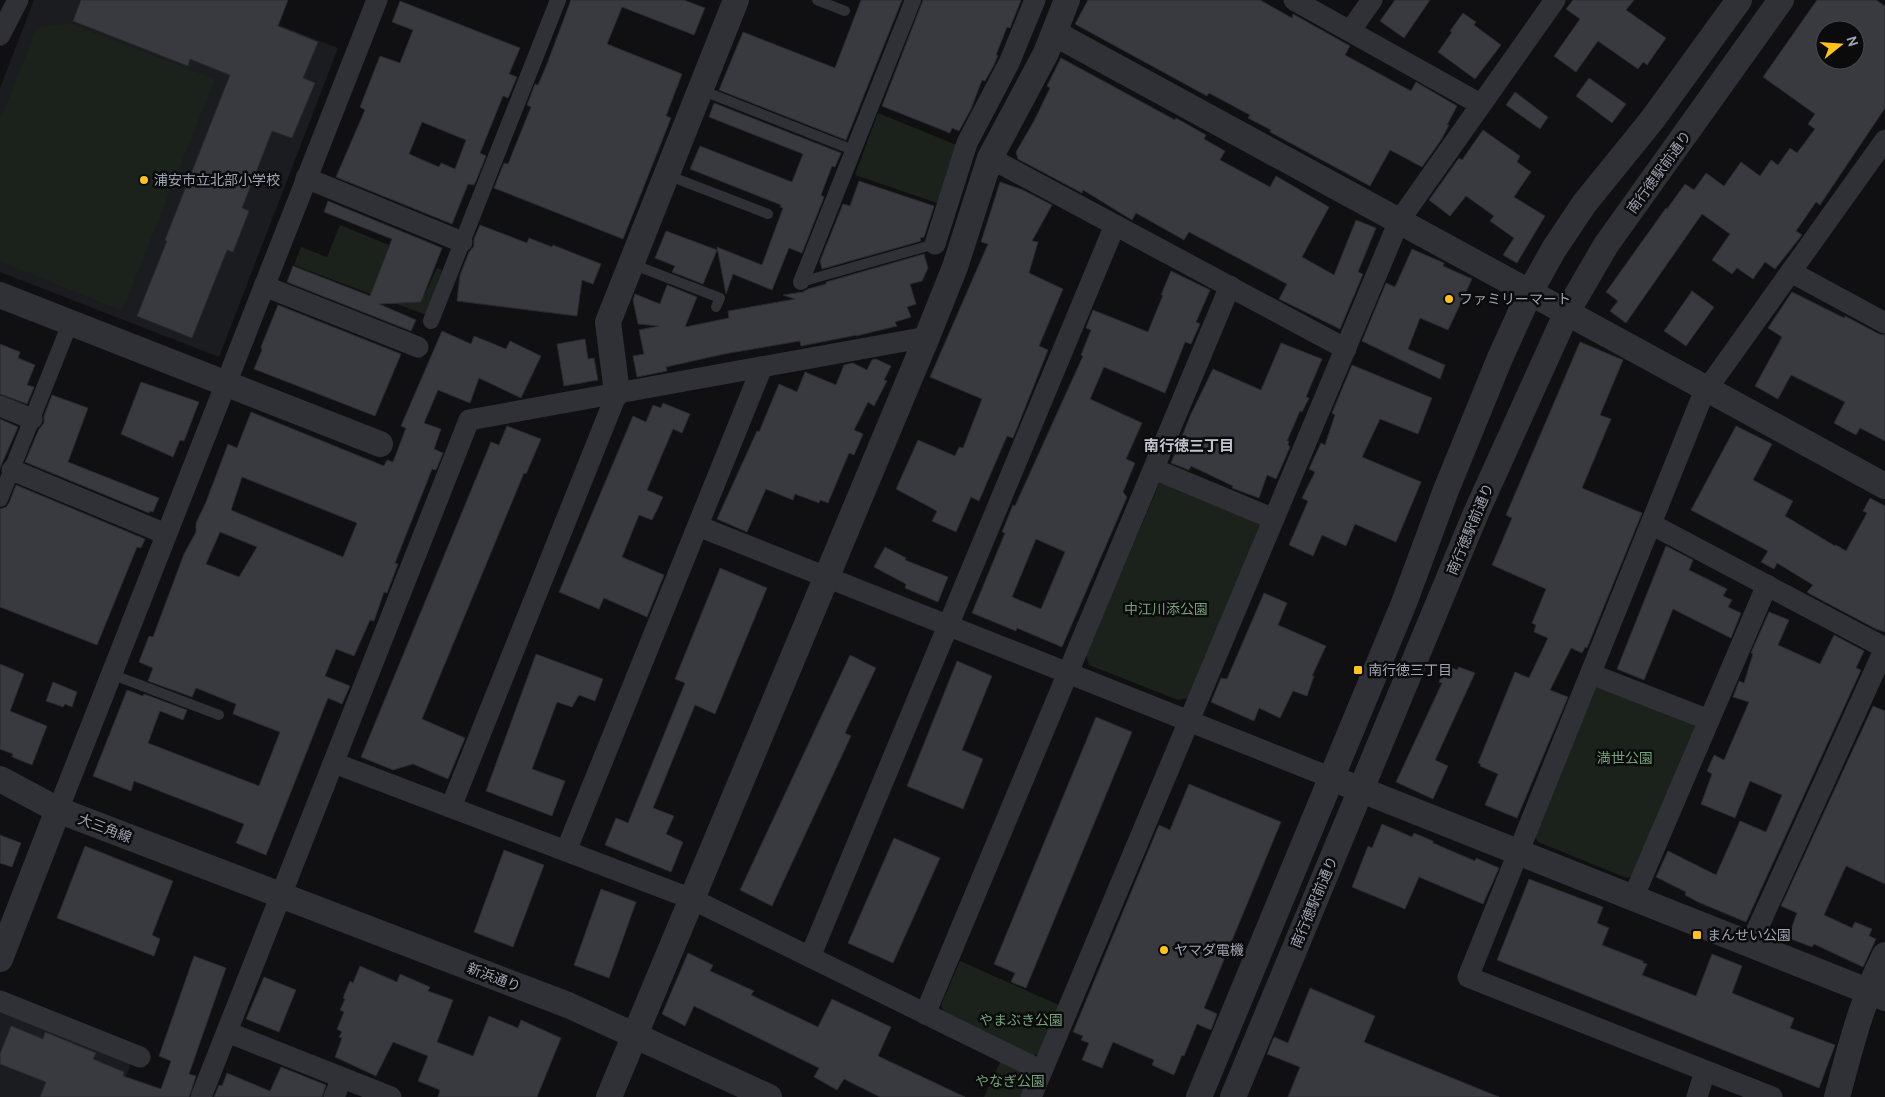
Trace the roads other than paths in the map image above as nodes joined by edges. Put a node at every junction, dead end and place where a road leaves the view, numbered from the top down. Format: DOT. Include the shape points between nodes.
graph roads {
  1 [pos="377,0"];
  2 [pos="558,0"];
  3 [pos="736,0"];
  4 [pos="817,0"];
  5 [pos="913,0"];
  6 [pos="1035,0"];
  7 [pos="1067,0"];
  8 [pos="1294,0"];
  9 [pos="1372,0"];
  10 [pos="1555,0"];
  11 [pos="1739,0"];
  12 [pos="1781,0"];
  13 [pos="13,1"];
  14 [pos="845,11"];
  15 [pos="1350,31"];
  16 [pos="1054,32"];
  17 [pos="0,35"];
  18 [pos="700,89"];
  19 [pos="1480,104"];
  20 [pos="1885,140"];
  21 [pos="853,150"];
  22 [pos="990,158"];
  23 [pos="666,174"];
  24 [pos="306,178"];
  25 [pos="768,214"];
  26 [pos="1399,221"];
  27 [pos="1115,225"];
  28 [pos="462,242"];
  29 [pos="935,244"];
  30 [pos="631,264"];
  31 [pos="1790,272"];
  32 [pos="801,282"];
  33 [pos="264,286"];
  34 [pos="1230,286"];
  35 [pos="1530,292"];
  36 [pos="0,294"];
  37 [pos="716,308"];
  38 [pos="1567,312"];
  39 [pos="431,321"];
  40 [pos="1885,323"];
  41 [pos="65,336"];
  42 [pos="927,337"];
  43 [pos="418,347"];
  44 [pos="1346,349"];
  45 [pos="762,367"];
  46 [pos="226,383"];
  47 [pos="1707,389"];
  48 [pos="617,393"];
  49 [pos="0,406"];
  50 [pos="32,419"];
  51 [pos="380,444"];
  52 [pos="1154,469"];
  53 [pos="12,470"];
  54 [pos="1885,486"];
  55 [pos="0,499"];
  56 [pos="1274,519"];
  57 [pos="1652,524"];
  58 [pos="698,526"];
  59 [pos="166,534"];
  60 [pos="827,576"];
  61 [pos="1767,585"];
  62 [pos="948,625"];
  63 [pos="1885,648"];
  64 [pos="1069,673"];
  65 [pos="111,674"];
  66 [pos="1591,674"];
  67 [pos="219,715"];
  68 [pos="1709,720"];
  69 [pos="1190,721"];
  70 [pos="334,763"];
  71 [pos="0,778"];
  72 [pos="1332,778"];
  73 [pos="1361,790"];
  74 [pos="451,807"];
  75 [pos="58,810"];
  76 [pos="566,851"];
  77 [pos="1518,853"];
  78 [pos="213,870"];
  79 [pos="281,895"];
  80 [pos="1633,898"];
  81 [pos="692,899"];
  82 [pos="1750,945"];
  83 [pos="1885,955"];
  84 [pos="810,957"];
  85 [pos="0,959"];
  86 [pos="1877,995"];
  87 [pos="0,1001"];
  88 [pos="926,1014"];
  89 [pos="227,1032"];
  90 [pos="635,1035"];
  91 [pos="140,1057"];
  92 [pos="1042,1071"];
  93 [pos="1705,1071"];
  94 [pos="338,1087"];
  95 [pos="201,1097"];
  96 [pos="391,1097"];
  97 [pos="609,1097"];
  98 [pos="770,1097"];
  99 [pos="1031,1097"];
  100 [pos="1199,1097"];
  101 [pos="1232,1097"];
  102 [pos="1697,1097"];
  103 [pos="1772,1097"];
  104 [pos="1837,1097"];
  1 -- 24 [label="street"];
  2 -- 28 [label="street"];
  3 -- 18 [label="street"];
  4 -- 14 [label="lane"];
  5 -- 21 [label="street"];
  6 -- 29 [label="street" via="1009,63 967,143"];
  7 -- 16 [label="street"];
  8 -- 15 [label="street"];
  9 -- 15 [label="street"];
  10 -- 19 [label="street"];
  11 -- 35 [label="street" via="1652,120 1584,204"];
  12 -- 38 [label="street, 南行徳駅前通り" via="1606,245"];
  13 -- 17 [label="street"];
  15 -- 19 [label="street"];
  16 -- 22 [label="street" via="1033,81"];
  16 -- 26 [label="street"];
  18 -- 21 [label="lane"];
  18 -- 23 [label="street"];
  19 -- 26 [label="street"];
  20 -- 31 [label="street"];
  21 -- 32 [label="street"];
  22 -- 27 [label="street"];
  22 -- 42 [label="street" via="955,267"];
  23 -- 25 [label="lane"];
  23 -- 30 [label="street"];
  24 -- 28 [label="street"];
  24 -- 33 [label="street"];
  26 -- 35 [label="street"];
  26 -- 44 [label="street"];
  27 -- 34 [label="street"];
  27 -- 62 [label="street"];
  28 -- 39 [label="street"];
  29 -- 32 [label="lane"];
  30 -- 37 [label="lane" via="720,298"];
  30 -- 48 [label="street" via="608,322"];
  31 -- 40 [label="street"];
  31 -- 47 [label="street"];
  33 -- 43 [label="street"];
  33 -- 46 [label="street"];
  34 -- 44 [label="street"];
  34 -- 52 [label="street"];
  35 -- 38 [label="street"];
  35 -- 72 [label="street" via="1489,384"];
  36 -- 46 [label="street"];
  38 -- 47 [label="street"];
  38 -- 73 [label="street, 南行徳駅前通り" via="1473,520"];
  41 -- 50 [label="street"];
  42 -- 45 [label="street"];
  42 -- 60 [label="street"];
  44 -- 56 [label="street"];
  45 -- 48 [label="street"];
  45 -- 58 [label="street"];
  46 -- 51 [label="street"];
  46 -- 59 [label="street"];
  47 -- 54 [label="street"];
  47 -- 57 [label="street"];
  48 -- 70 [label="street" via="469,420"];
  48 -- 74 [label="street"];
  49 -- 50 [label="street"];
  50 -- 53 [label="street"];
  52 -- 56 [label="street"];
  52 -- 64 [label="street"];
  53 -- 55 [label="street"];
  53 -- 59 [label="street"];
  56 -- 69 [label="street"];
  57 -- 61 [label="street"];
  57 -- 66 [label="street"];
  58 -- 60 [label="street"];
  58 -- 76 [label="street"];
  59 -- 65 [label="street"];
  60 -- 62 [label="street"];
  60 -- 81 [label="street"];
  61 -- 63 [label="street"];
  61 -- 68 [label="street"];
  62 -- 64 [label="street"];
  62 -- 84 [label="street"];
  63 -- 82 [label="street"];
  64 -- 69 [label="street"];
  64 -- 88 [label="street"];
  65 -- 67 [label="lane"];
  65 -- 75 [label="street"];
  66 -- 68 [label="street"];
  66 -- 77 [label="street"];
  68 -- 80 [label="street"];
  69 -- 72 [label="street"];
  69 -- 92 [label="street"];
  70 -- 74 [label="street"];
  70 -- 79 [label="street"];
  71 -- 75 [label="street, 大三角線"];
  72 -- 73 [label="street"];
  72 -- 100 [label="street"];
  73 -- 77 [label="street"];
  73 -- 101 [label="street, 南行徳駅前通り"];
  74 -- 76 [label="street"];
  75 -- 78 [label="street, 大三角線"];
  75 -- 85 [label="street"];
  76 -- 81 [label="street"];
  77 -- 80 [label="street"];
  77 -- 93 [label="street" via="1468,977"];
  78 -- 79 [label="street, 新浜通り"];
  79 -- 89 [label="street"];
  79 -- 90 [label="street, 新浜通り" via="568,1005"];
  80 -- 82 [label="street"];
  81 -- 84 [label="street"];
  81 -- 90 [label="street"];
  82 -- 86 [label="street"];
  83 -- 86 [label="street" via="1873,978"];
  84 -- 88 [label="street"];
  86 -- 104 [label="street"];
  87 -- 91 [label="street"];
  88 -- 92 [label="street"];
  89 -- 94 [label="street"];
  89 -- 95 [label="street"];
  90 -- 97 [label="street"];
  90 -- 98 [label="street, 新浜通り"];
  92 -- 99 [label="street"];
  93 -- 102 [label="street"];
  93 -- 103 [label="street"];
  94 -- 96 [label="street"];
}
